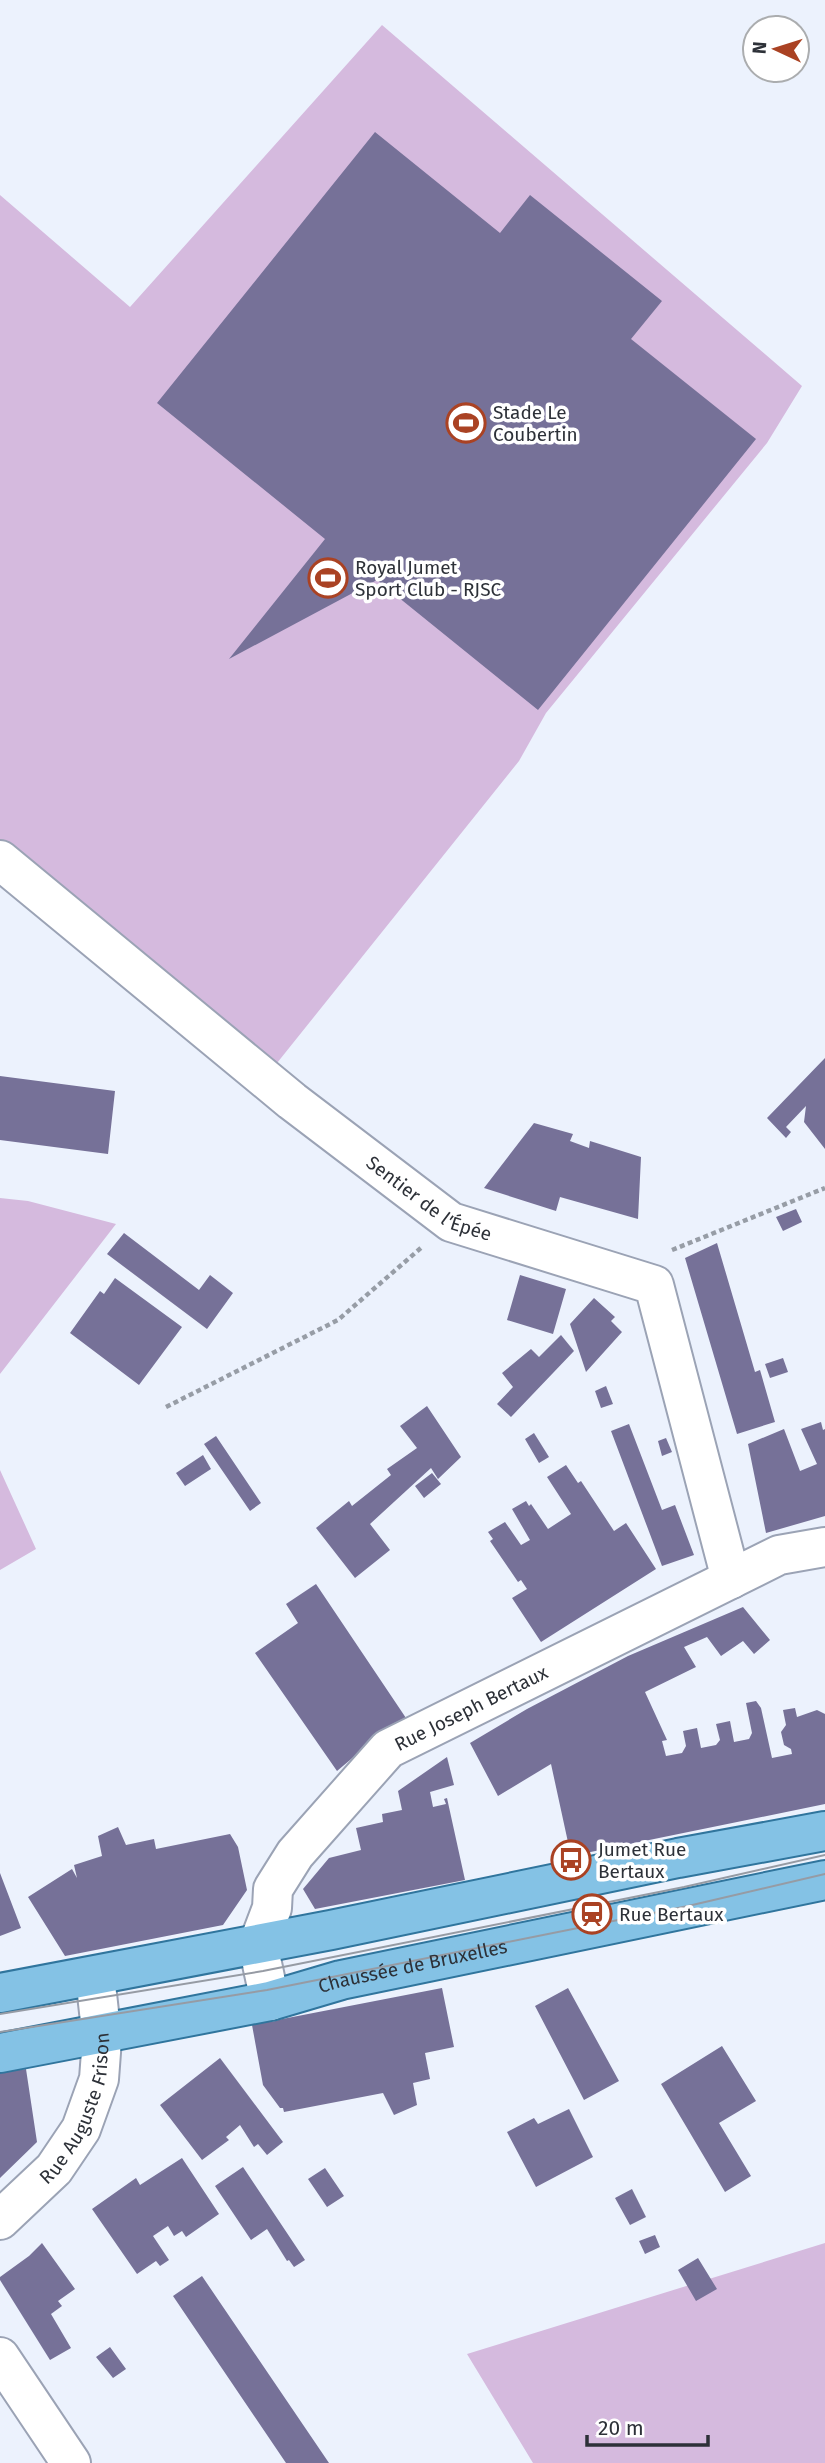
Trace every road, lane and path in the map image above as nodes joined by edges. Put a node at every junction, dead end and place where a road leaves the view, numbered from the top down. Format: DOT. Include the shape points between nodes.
graph roads {
  1 [pos="0,860"];
  2 [pos="825,1188"];
  3 [pos="451,1222"];
  4 [pos="654,1285"];
  5 [pos="166,1407"];
  6 [pos="825,1547"];
  7 [pos="731,1579"];
  8 [pos="825,1831"];
  9 [pos="825,1880"];
  10 [pos="258,1945"];
  11 [pos="95,1976"];
  12 [pos="0,1993"];
  13 [pos="270,2001"];
  14 [pos="101,2032"];
  15 [pos="0,2053"];
  16 [pos="0,2220"];
  17 [pos="0,2357"];
  18 [pos="71,2463"];
  1 -- 3 [label="street, Sentier de l'Épée" via="292,1101"];
  2 -- 4 [label="path" via="672,1250"];
  3 -- 4 [label="street, Sentier de l'Épée"];
  3 -- 5 [label="path" via="338,1320"];
  4 -- 7 [label="street"];
  6 -- 7 [label="street, Rue Joseph Bertaux" via="779,1555"];
  7 -- 10 [label="street, Rue Joseph Bertaux" via="388,1749 295,1854 273,1889 272,1908"];
  8 -- 10 [label="main road"];
  9 -- 13 [label="main road, Chaussée de Bruxelles" via="341,1980"];
  10 -- 11 [label="main road"];
  10 -- 13 [label="street"];
  11 -- 12 [label="main road"];
  11 -- 14 [label="street, Rue Auguste Frison"];
  13 -- 14 [label="main road, Chaussée de Bruxelles"];
  14 -- 15 [label="main road, Chaussée de Bruxelles"];
  14 -- 16 [label="street, Rue Auguste Frison" via="99,2079 80,2129 54,2169"];
  17 -- 18 [label="street"];
}
